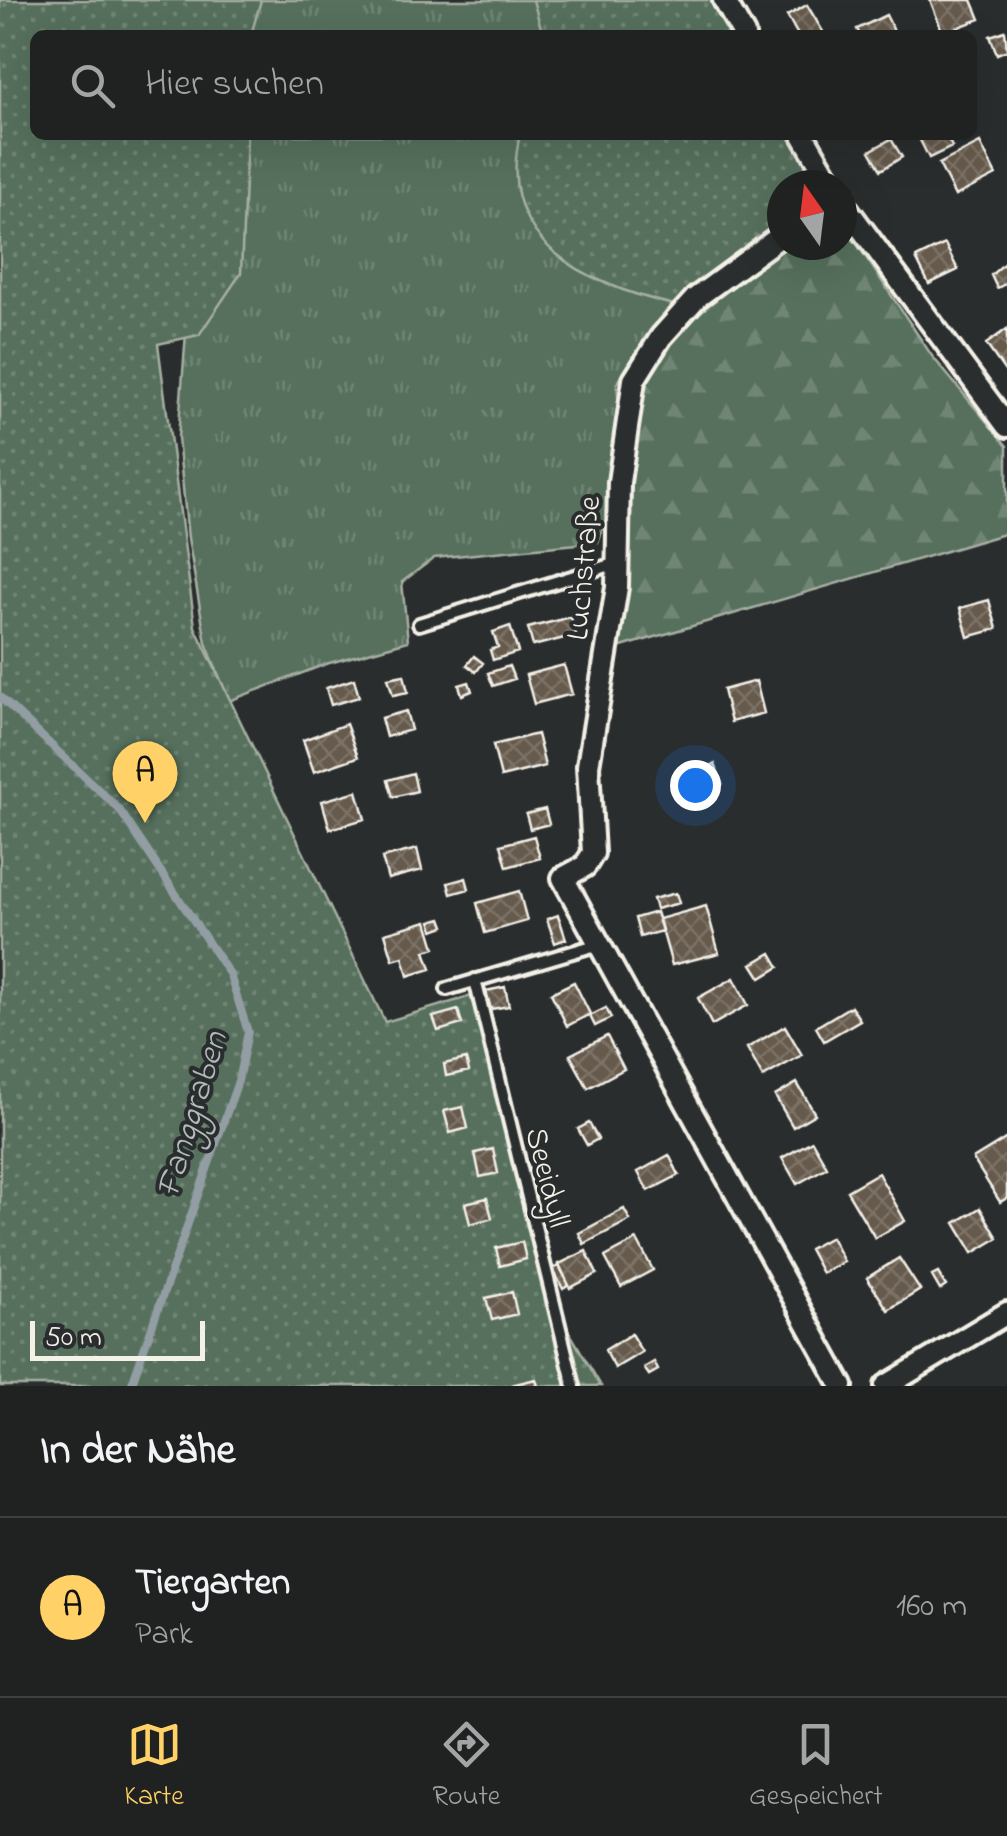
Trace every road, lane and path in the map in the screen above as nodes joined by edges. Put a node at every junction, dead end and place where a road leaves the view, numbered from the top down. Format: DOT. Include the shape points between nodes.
graph roads {
  1 [pos="724,0"];
  2 [pos="741,30"];
  3 [pos="806,140"];
  4 [pos="823,170"];
  5 [pos="857,222"];
  6 [pos="767,247"];
  7 [pos="1007,426"];
  8 [pos="617,563"];
  9 [pos="419,624"];
  10 [pos="596,945"];
  11 [pos="475,980"];
  12 [pos="447,989"];
  13 [pos="1007,1313"];
  14 [pos="574,1386"];
  15 [pos="842,1386"];
  16 [pos="886,1386"];
  1 -- 2 [label="street"];
  3 -- 4 [label="street"];
  5 -- 7 [label="street"];
  6 -- 8 [label="street, Luchstraße" via="696,298 634,380"];
  8 -- 9 [label="lane"];
  8 -- 10 [label="street, Luchstraße" via="588,766 593,853 563,878"];
  10 -- 11 [label="lane"];
  10 -- 15 [label="street, Luchstraße"];
  11 -- 12 [label="lane"];
  11 -- 14 [label="lane, Seeidyll"];
  13 -- 16 [label="street"];
}
